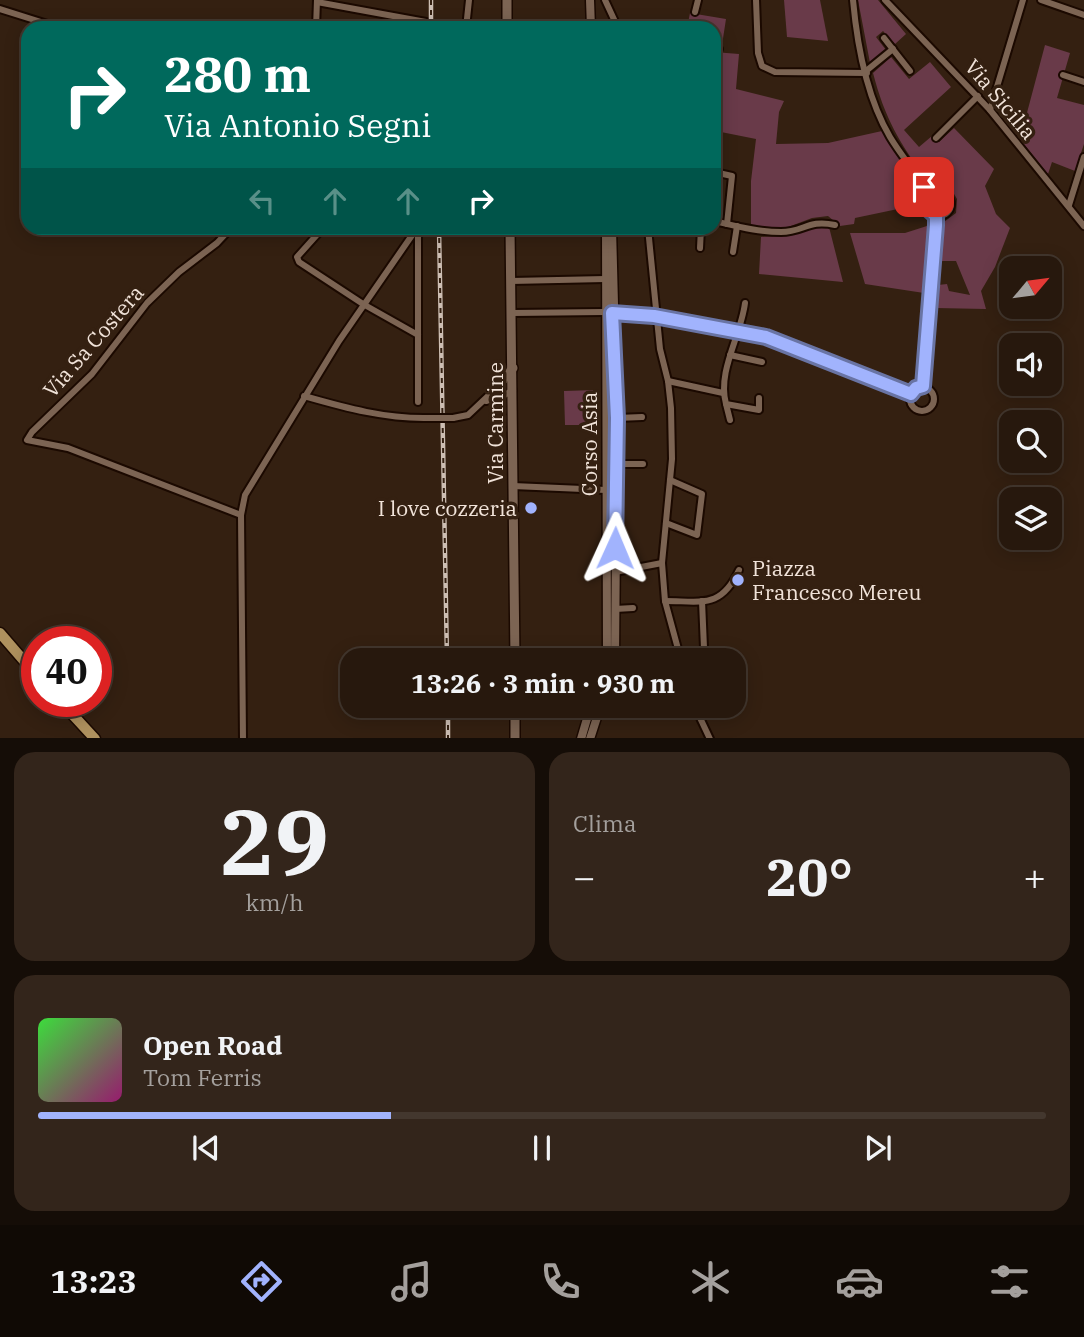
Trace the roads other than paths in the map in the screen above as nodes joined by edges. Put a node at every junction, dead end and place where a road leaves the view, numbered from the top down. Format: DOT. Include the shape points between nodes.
graph roads {
  1 [pos="469,0"];
  2 [pos="507,0"];
  3 [pos="593,0"];
  4 [pos="605,0"];
  5 [pos="698,0"];
  6 [pos="756,0"];
  7 [pos="853,0"];
  8 [pos="885,0"];
  9 [pos="1023,0"];
  10 [pos="1041,0"];
  11 [pos="1070,0"];
  12 [pos="317,1"];
  13 [pos="0,9"];
  14 [pos="1067,9"];
  15 [pos="695,12"];
  16 [pos="1084,15"];
  17 [pos="38,21"];
  18 [pos="316,21"];
  19 [pos="409,21"];
  20 [pos="467,21"];
  21 [pos="508,21"];
  22 [pos="593,21"];
  23 [pos="615,21"];
  24 [pos="884,38"];
  25 [pos="893,49"];
  26 [pos="910,71"];
  27 [pos="866,72"];
  28 [pos="1063,75"];
  29 [pos="1084,82"];
  30 [pos="978,96"];
  31 [pos="990,110"];
  32 [pos="936,138"];
  33 [pos="1084,157"];
  34 [pos="721,174"];
  35 [pos="930,195"];
  36 [pos="1069,205"];
  37 [pos="936,216"];
  38 [pos="721,223"];
  39 [pos="727,224"];
  40 [pos="737,226"];
  41 [pos="835,226"];
  42 [pos="1084,226"];
  43 [pos="224,235"];
  44 [pos="317,235"];
  45 [pos="413,235"];
  46 [pos="418,235"];
  47 [pos="510,235"];
  48 [pos="606,235"];
  49 [pos="612,235"];
  50 [pos="649,235"];
  51 [pos="700,235"];
  52 [pos="699,248"];
  53 [pos="733,253"];
  54 [pos="606,279"];
  55 [pos="511,281"];
  56 [pos="745,303"];
  57 [pos="363,304"];
  58 [pos="608,312"];
  59 [pos="512,313"];
  60 [pos="658,317"];
  61 [pos="739,331"];
  62 [pos="418,335"];
  63 [pos="730,355"];
  64 [pos="762,362"];
  65 [pos="513,368"];
  66 [pos="668,381"];
  67 [pos="501,382"];
  68 [pos="513,386"];
  69 [pos="923,386"];
  70 [pos="723,393"];
  71 [pos="911,394"];
  72 [pos="304,396"];
  73 [pos="503,396"];
  74 [pos="759,398"];
  75 [pos="418,402"];
  76 [pos="482,403"];
  77 [pos="726,404"];
  78 [pos="933,404"];
  79 [pos="942,407"];
  80 [pos="513,412"];
  81 [pos="642,417"];
  82 [pos="617,418"];
  83 [pos="730,420"];
  84 [pos="617,464"];
  85 [pos="643,464"];
  86 [pos="670,480"];
  87 [pos="513,486"];
  88 [pos="607,490"];
  89 [pos="241,515"];
  90 [pos="666,523"];
  91 [pos="662,563"];
  92 [pos="738,570"];
  93 [pos="615,572"];
  94 [pos="665,601"];
  95 [pos="702,601"];
  96 [pos="633,608"];
  97 [pos="615,609"];
  98 [pos="0,633"];
  99 [pos="515,648"];
  100 [pos="612,648"];
  101 [pos="613,648"];
  102 [pos="678,648"];
  103 [pos="704,648"];
  104 [pos="21,657"];
  105 [pos="75,717"];
  106 [pos="515,718"];
  107 [pos="588,718"];
  108 [pos="597,718"];
  109 [pos="699,718"];
  110 [pos="95,738"];
  111 [pos="243,738"];
  112 [pos="516,738"];
  113 [pos="581,738"];
  114 [pos="590,738"];
  115 [pos="710,738"];
  1 -- 20 [label="street"];
  2 -- 21 [label="main road"];
  3 -- 22 [label="street"];
  4 -- 23 [label="street"];
  5 -- 15 [label="street"];
  6 -- 27 [label="street" via="762,66 775,72"];
  7 -- 27 [label="street"];
  8 -- 30 [label="street, Via Sicilia"];
  9 -- 31 [label="street"];
  10 -- 14 [label="street"];
  11 -- 14 [label="street"];
  12 -- 18 [label="street"];
  12 -- 19 [label="street"];
  13 -- 17 [label="street"];
  14 -- 16 [label="street"];
  24 -- 25 [label="street"];
  25 -- 26 [label="street"];
  25 -- 27 [label="street"];
  27 -- 35 [label="street" via="889,136"];
  28 -- 29 [label="street"];
  30 -- 31 [label="street, Via Sicilia"];
  30 -- 32 [label="street"];
  31 -- 36 [label="street, Via Sicilia"];
  33 -- 36 [label="street"];
  34 -- 39 [label="street" via="732,176"];
  35 -- 37 [label="street" via="927,207"];
  35 -- 37 [label="street" via="942,192 950,200 948,212"];
  36 -- 42 [label="street, Via Sicilia"];
  37 -- 69 [label="street"];
  38 -- 39 [label="street"];
  39 -- 40 [label="street"];
  40 -- 41 [label="street" via="784,232 809,223"];
  40 -- 53 [label="street"];
  43 -- 89 [label="street, Via Sa Costera" via="147,303 93,374 27,440 68,448"];
  44 -- 57 [label="street" via="297,257 299,262"];
  45 -- 57 [label="street"];
  46 -- 62 [label="street"];
  47 -- 55 [label="main road, Via Carmine"];
  48 -- 54 [label="street, Corso Asia"];
  49 -- 58 [label="street, Corso Asia"];
  50 -- 60 [label="street"];
  51 -- 52 [label="street"];
  54 -- 55 [label="street"];
  54 -- 58 [label="street, Corso Asia"];
  55 -- 59 [label="main road, Via Carmine"];
  56 -- 61 [label="street"];
  57 -- 62 [label="street"];
  57 -- 72 [label="street"];
  58 -- 59 [label="street"];
  58 -- 60 [label="street"];
  58 -- 82 [label="street, Corso Asia"];
  58 -- 88 [label="street, Corso Asia"];
  59 -- 65 [label="main road, Via Carmine"];
  60 -- 61 [label="street"];
  60 -- 66 [label="street"];
  61 -- 63 [label="street"];
  61 -- 71 [label="street" via="799,349"];
  62 -- 75 [label="street"];
  63 -- 64 [label="street"];
  63 -- 70 [label="street"];
  65 -- 67 [label="main road"];
  65 -- 68 [label="main road, Via Carmine"];
  66 -- 70 [label="street"];
  66 -- 86 [label="street"];
  67 -- 68 [label="street"];
  67 -- 76 [label="street"];
  68 -- 73 [label="street"];
  68 -- 80 [label="main road, Via Carmine"];
  69 -- 71 [label="street"];
  69 -- 78 [label="street" via="933,392"];
  70 -- 77 [label="street"];
  71 -- 78 [label="street" via="912,406 919,411"];
  72 -- 76 [label="street, bridge" via="402,419 468,415"];
  72 -- 89 [label="street" via="245,495"];
  73 -- 76 [label="street"];
  73 -- 80 [label="main road"];
  74 -- 77 [label="street" via="759,410"];
  77 -- 83 [label="street"];
  78 -- 79 [label="street"];
  80 -- 87 [label="main road, Via Carmine"];
  81 -- 82 [label="street"];
  82 -- 84 [label="street, Corso Asia"];
  84 -- 85 [label="street"];
  84 -- 93 [label="street, Corso Asia"];
  86 -- 90 [label="street"];
  86 -- 90 [label="street" via="702,494 701,513 697,535"];
  87 -- 88 [label="street"];
  87 -- 99 [label="main road, Via Carmine"];
  88 -- 100 [label="street, Corso Asia"];
  89 -- 111 [label="street"];
  90 -- 91 [label="street"];
  91 -- 93 [label="street"];
  91 -- 94 [label="street"];
  92 -- 95 [label="street" via="724,594"];
  93 -- 97 [label="street, Corso Asia"];
  94 -- 95 [label="street"];
  94 -- 102 [label="street"];
  95 -- 103 [label="street"];
  96 -- 97 [label="street"];
  97 -- 101 [label="street, Corso Asia"];
  98 -- 104 [label="main road"];
  105 -- 110 [label="main road"];
  106 -- 112 [label="main road"];
  107 -- 113 [label="street"];
  108 -- 114 [label="street"];
  109 -- 115 [label="street"];
}
